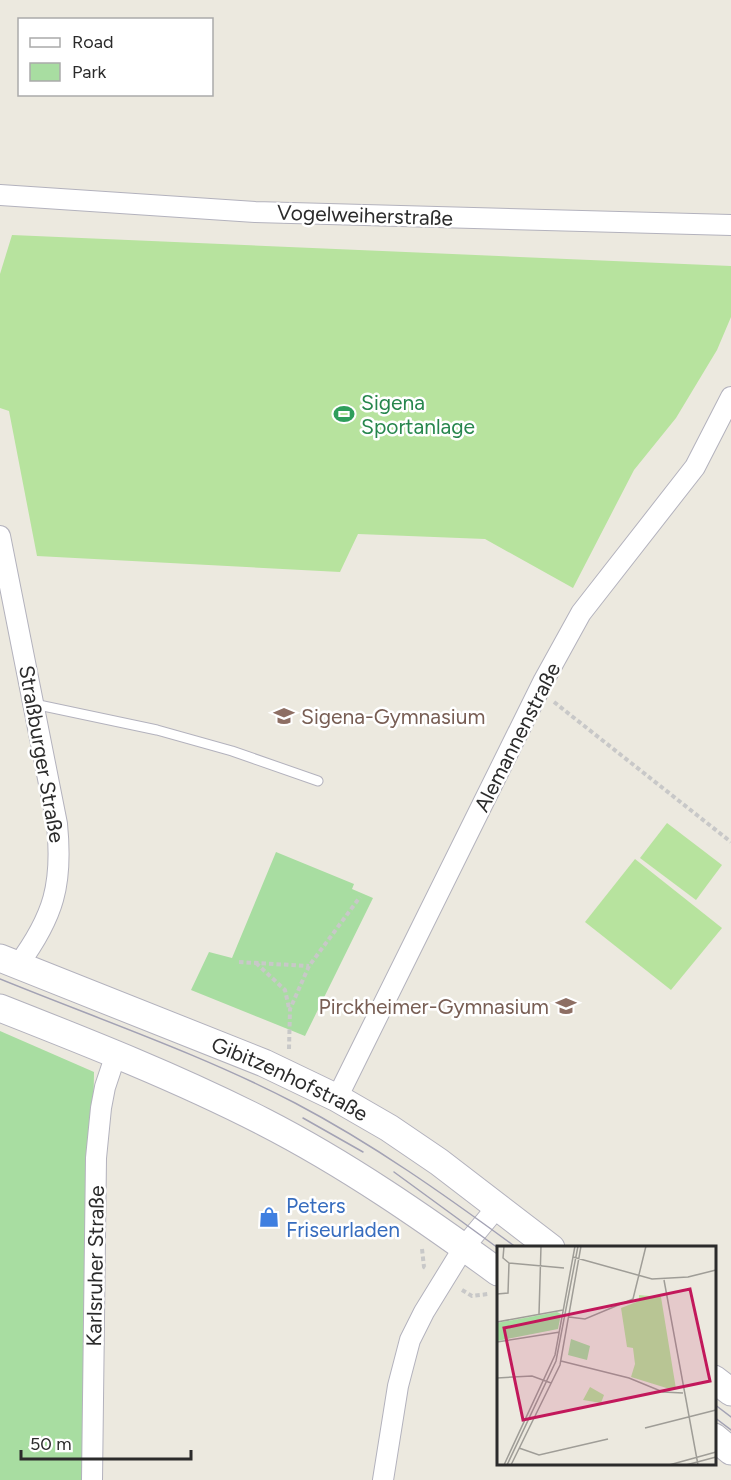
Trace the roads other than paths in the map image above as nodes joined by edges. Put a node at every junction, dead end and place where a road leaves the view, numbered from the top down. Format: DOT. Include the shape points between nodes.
graph roads {
  1 [pos="0,195"];
  2 [pos="731,225"];
  3 [pos="731,398"];
  4 [pos="0,537"];
  5 [pos="34,704"];
  6 [pos="318,781"];
  7 [pos="9,961"];
  8 [pos="0,1008"];
  9 [pos="116,1054"];
  10 [pos="337,1098"];
  11 [pos="498,1206"];
  12 [pos="548,1246"];
  13 [pos="464,1247"];
  14 [pos="497,1271"];
  15 [pos="716,1381"];
  16 [pos="731,1392"];
  17 [pos="716,1439"];
  18 [pos="731,1450"];
  19 [pos="92,1480"];
  20 [pos="383,1480"];
  1 -- 2 [label="street, Vogelweiherstraße" via="255,212"];
  3 -- 10 [label="street, Alemannenstraße" via="694,467 581,613"];
  4 -- 5 [label="street, Straßburger Straße"];
  5 -- 6 [label="lane" via="157,730"];
  5 -- 7 [label="street, Straßburger Straße" via="57,824 59,877 43,928"];
  7 -- 10 [label="main road, Gibitzenhofstraße" via="288,1074"];
  8 -- 9 [label="main road"];
  9 -- 13 [label="main road" via="287,1134"];
  9 -- 19 [label="street, Karlsruher Straße" via="101,1108 96,1158"];
  10 -- 11 [label="main road, Gibitzenhofstraße" via="410,1142"];
  11 -- 12 [label="main road, Gibitzenhofstraße"];
  11 -- 13 [label="street"];
  13 -- 14 [label="main road"];
  13 -- 20 [label="street" via="410,1340 398,1386"];
  15 -- 16 [label="main road"];
  17 -- 18 [label="main road"];
}
